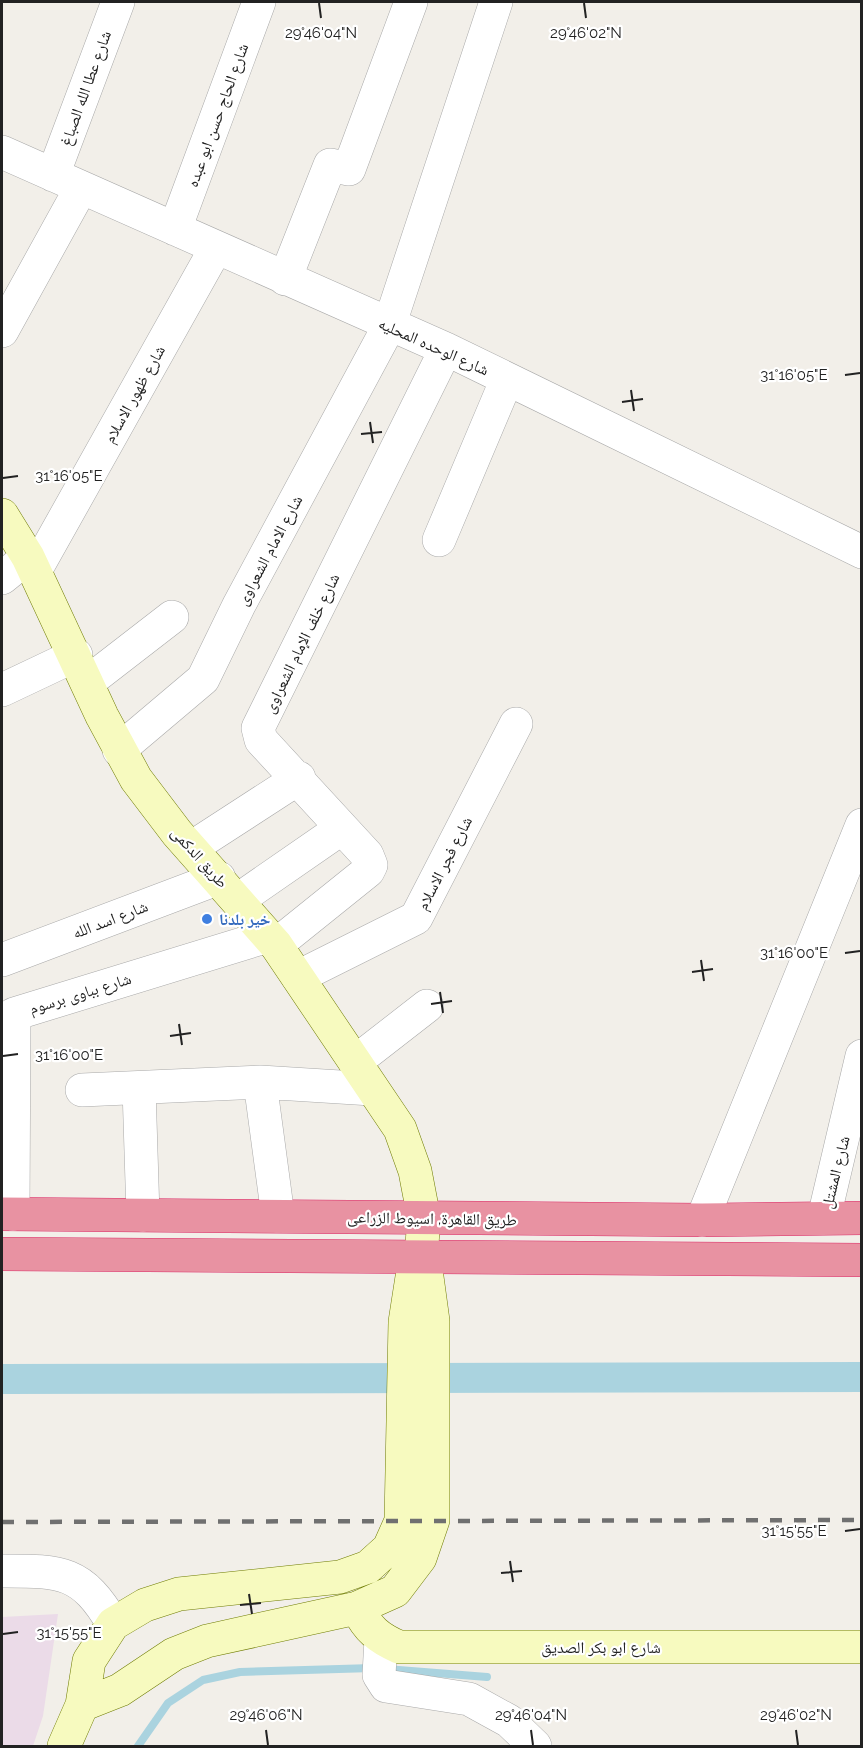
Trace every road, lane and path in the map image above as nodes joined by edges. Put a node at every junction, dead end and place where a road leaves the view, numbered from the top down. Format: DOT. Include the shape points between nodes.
graph roads {
  1 [pos="118,2"];
  2 [pos="259,2"];
  3 [pos="411,2"];
  4 [pos="496,2"];
  5 [pos="2,152"];
  6 [pos="67,181"];
  7 [pos="175,229"];
  8 [pos="216,248"];
  9 [pos="285,279"];
  10 [pos="389,326"];
  11 [pos="2,331"];
  12 [pos="446,349"];
  13 [pos="507,379"];
  14 [pos="2,515"];
  15 [pos="439,540"];
  16 [pos="861,552"];
  17 [pos="31,564"];
  18 [pos="2,578"];
  19 [pos="172,617"];
  20 [pos="82,668"];
  21 [pos="2,690"];
  22 [pos="516,724"];
  23 [pos="119,750"];
  24 [pos="299,778"];
  25 [pos="861,825"];
  26 [pos="342,828"];
  27 [pos="191,848"];
  28 [pos="229,889"];
  29 [pos="272,941"];
  30 [pos="2,960"];
  31 [pos="298,976"];
  32 [pos="428,1006"];
  33 [pos="861,1056"];
  34 [pos="364,1075"];
  35 [pos="260,1082"];
  36 [pos="139,1088"];
  37 [pos="82,1090"];
  38 [pos="7,1214"];
  39 [pos="143,1215"];
  40 [pos="278,1216"];
  41 [pos="824,1217"];
  42 [pos="424,1218"];
  43 [pos="861,1218"];
  44 [pos="702,1220"];
  45 [pos="2,1254"];
  46 [pos="421,1257"];
  47 [pos="861,1260"];
  48 [pos="419,1322"];
  49 [pos="2,1571"];
  50 [pos="357,1608"];
  51 [pos="113,1624"];
  52 [pos="861,1647"];
  53 [pos="380,1658"];
  54 [pos="82,1705"];
  55 [pos="64,1746"];
  56 [pos="535,1746"];
  1 -- 6 [label="street, شارع عطا الله الصباغ"];
  2 -- 7 [label="street, شارع الحاج حسن ابو عبده"];
  3 -- 9 [label="street" via="349,169 330,165"];
  4 -- 10 [label="street, شارع الامام الشعراوى"];
  5 -- 6 [label="street, شارع الوحده المحليه"];
  6 -- 7 [label="street, شارع الوحده المحليه"];
  6 -- 11 [label="street, شارع عطا الله الصباغ"];
  7 -- 8 [label="street, شارع الوحده المحليه"];
  8 -- 9 [label="street, شارع الوحده المحليه"];
  8 -- 17 [label="street, شارع ظهور الاسلام"];
  9 -- 10 [label="street, شارع الوحده المحليه"];
  10 -- 12 [label="street, شارع الوحده المحليه"];
  10 -- 23 [label="street, شارع الامام الشعراوى" via="203,679"];
  12 -- 13 [label="street, شارع الوحده المحليه"];
  12 -- 24 [label="street, شارع خلف الإمام الشعراوى" via="258,728 261,740"];
  13 -- 15 [label="street"];
  13 -- 16 [label="street, شارع الوحده المحليه"];
  14 -- 17 [label="street, طريق الدكمى"];
  17 -- 18 [label="street"];
  17 -- 20 [label="street, طريق الدكمى"];
  19 -- 20 [label="street"];
  20 -- 21 [label="street"];
  20 -- 23 [label="street, طريق الدكمى"];
  22 -- 31 [label="street, شارع فجر الاسلام" via="416,918"];
  23 -- 27 [label="street, طريق الدكمى" via="156,806"];
  24 -- 26 [label="street, شارع خلف الإمام الشعراوى"];
  24 -- 27 [label="street"];
  25 -- 44 [label="street"];
  26 -- 28 [label="street, شارع اسد الله"];
  26 -- 29 [label="street, شارع خلف الإمام الشعراوى" via="366,855 370,868"];
  27 -- 28 [label="street, طريق الدكمى"];
  28 -- 29 [label="street, طريق الدكمى"];
  28 -- 30 [label="street, شارع اسد الله"];
  29 -- 31 [label="street, طريق الدكمى"];
  29 -- 38 [label="street, شارع بباوى برسوم" via="14,1014"];
  31 -- 34 [label="street, طريق الدكمى"];
  32 -- 34 [label="street"];
  33 -- 41 [label="street, شارع المشتل"];
  34 -- 35 [label="street"];
  34 -- 42 [label="street, طريق الدكمى" via="400,1129 415,1171"];
  35 -- 36 [label="street"];
  35 -- 40 [label="street"];
  36 -- 37 [label="street"];
  36 -- 39 [label="street"];
  38 -- 39 [label="highway, طريق القاهرة, اسيوط الزراعى"];
  39 -- 40 [label="highway, طريق القاهرة, اسيوط الزراعى"];
  40 -- 42 [label="highway, طريق القاهرة, اسيوط الزراعى"];
  41 -- 43 [label="highway, طريق القاهرة, اسيوط الزراعى"];
  41 -- 44 [label="highway, طريق القاهرة, اسيوط الزراعى"];
  42 -- 44 [label="highway, طريق القاهرة, اسيوط الزراعى"];
  42 -- 46 [label="street, طريق الدكمى"];
  45 -- 46 [label="highway"];
  46 -- 47 [label="highway"];
  46 -- 48 [label="street, طريق الدكمى" via="412,1277"];
  48 -- 50 [label="street" via="435,1496 433,1520 420,1558 395,1592"];
  48 -- 51 [label="street" via="401,1521 389,1548 368,1567 340,1577 179,1594 145,1605"];
  49 -- 51 [label="street" via="49,1571 78,1581 99,1600"];
  50 -- 53 [label="street"];
  50 -- 54 [label="street" via="207,1641 174,1654 120,1690"];
  51 -- 54 [label="street" via="89,1662"];
  52 -- 53 [label="street, شارع ابو بكر الصديق" via="399,1647"];
  53 -- 56 [label="street" via="381,1681 392,1688 469,1699 509,1721"];
  54 -- 55 [label="street"];
}
